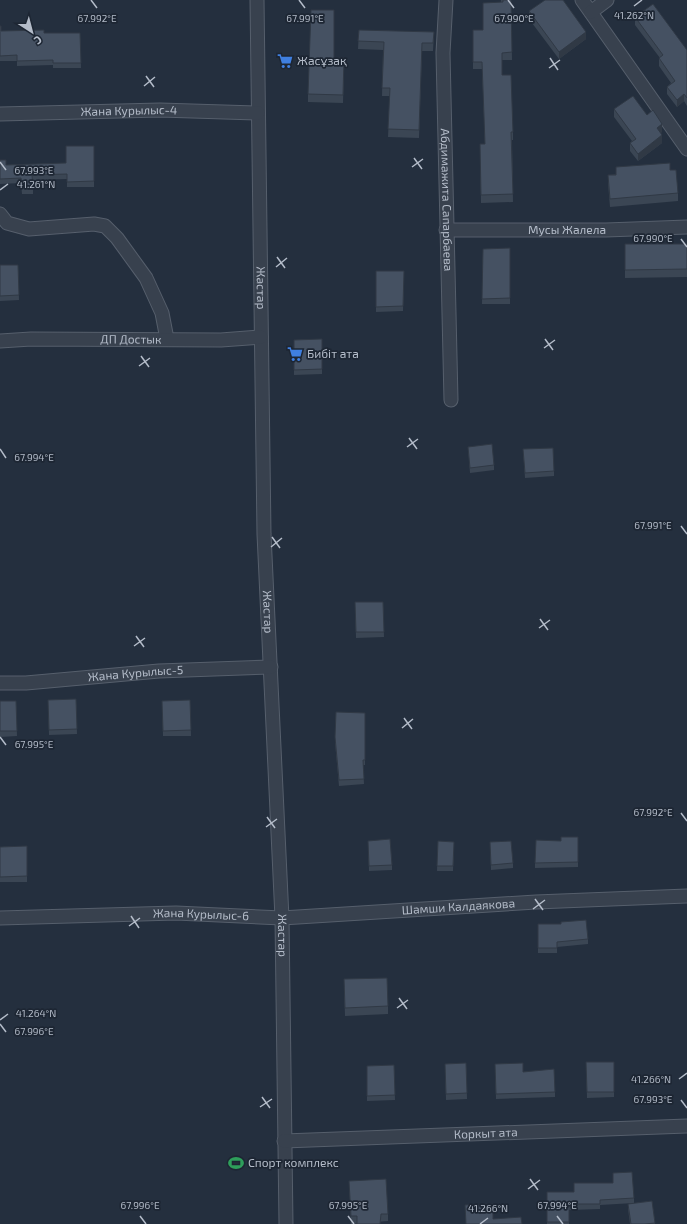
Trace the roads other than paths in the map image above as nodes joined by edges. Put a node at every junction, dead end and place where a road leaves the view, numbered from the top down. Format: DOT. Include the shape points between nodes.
graph roads {
  1 [pos="257,0"];
  2 [pos="446,0"];
  3 [pos="582,0"];
  4 [pos="607,0"];
  5 [pos="591,12"];
  6 [pos="258,113"];
  7 [pos="0,114"];
  8 [pos="687,149"];
  9 [pos="0,214"];
  10 [pos="687,227"];
  11 [pos="446,230"];
  12 [pos="261,337"];
  13 [pos="167,339"];
  14 [pos="0,341"];
  15 [pos="451,400"];
  16 [pos="271,667"];
  17 [pos="0,683"];
  18 [pos="687,896"];
  19 [pos="0,918"];
  20 [pos="282,918"];
  21 [pos="687,1126"];
  22 [pos="284,1141"];
  23 [pos="286,1224"];
  1 -- 6 [label="street, Жастар"];
  2 -- 11 [label="street, Абдимажита Сапарбаева" via="443,53"];
  3 -- 5 [label="street"];
  4 -- 5 [label="street"];
  5 -- 8 [label="street"];
  6 -- 7 [label="street, Жана Курылыс-4" via="160,110"];
  6 -- 12 [label="street, Жастар"];
  9 -- 13 [label="street" via="7,222 29,229 94,224 104,226 117,238 146,278 162,313"];
  10 -- 11 [label="street, Мусы Жалела"];
  11 -- 15 [label="street, Абдимажита Сапарбаева"];
  12 -- 13 [label="street, ДП Достык" via="221,340"];
  12 -- 16 [label="street, Жастар" via="264,534"];
  13 -- 14 [label="street, ДП Достык"];
  16 -- 17 [label="street, Жана Курылыс-5" via="159,671"];
  16 -- 20 [label="street, Жастар"];
  18 -- 20 [label="street, Шамши Калдаякова" via="536,902"];
  19 -- 20 [label="street, Жана Курылыс-6" via="176,913"];
  20 -- 22 [label="street, Жастар"];
  21 -- 22 [label="street, Коркыт ата"];
  22 -- 23 [label="street, Жастар"];
}
